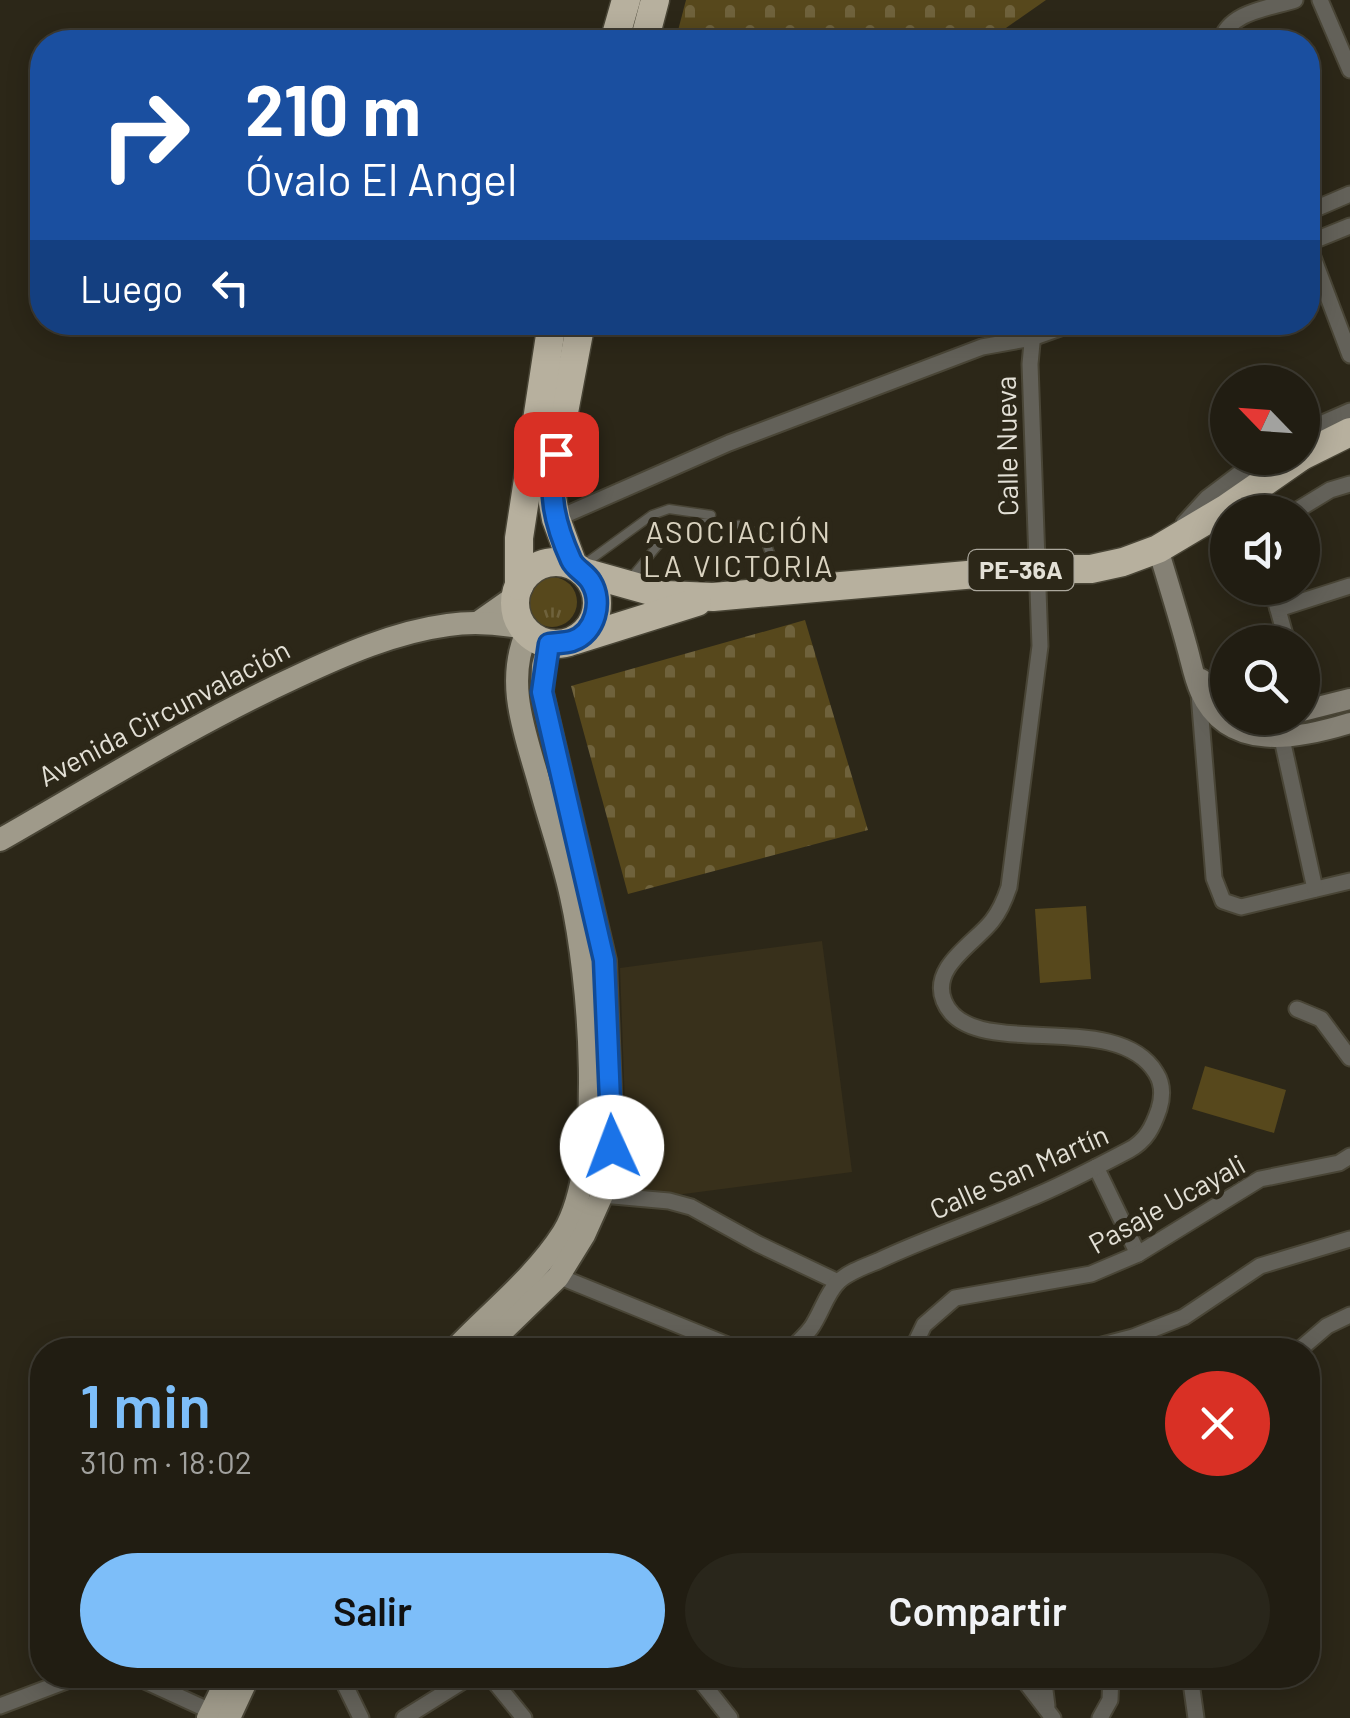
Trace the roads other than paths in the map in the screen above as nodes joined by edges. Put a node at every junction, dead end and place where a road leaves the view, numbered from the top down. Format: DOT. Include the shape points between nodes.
graph roads {
  1 [pos="626,0"];
  2 [pos="654,0"];
  3 [pos="1296,0"];
  4 [pos="1320,0"];
  5 [pos="617,30"];
  6 [pos="647,30"];
  7 [pos="1225,30"];
  8 [pos="1350,70"];
  9 [pos="1350,194"];
  10 [pos="1320,207"];
  11 [pos="1350,226"];
  12 [pos="1320,238"];
  13 [pos="1320,275"];
  14 [pos="550,335"];
  15 [pos="579,335"];
  16 [pos="1018,335"];
  17 [pos="1033,335"];
  18 [pos="1350,354"];
  19 [pos="1350,411"];
  20 [pos="1320,424"];
  21 [pos="1350,432"];
  22 [pos="1320,447"];
  23 [pos="1237,475"];
  24 [pos="1274,475"];
  25 [pos="1350,484"];
  26 [pos="1320,496"];
  27 [pos="556,519"];
  28 [pos="739,523"];
  29 [pos="691,524"];
  30 [pos="659,544"];
  31 [pos="1158,550"];
  32 [pos="578,569"];
  33 [pos="1035,569"];
  34 [pos="625,586"];
  35 [pos="1350,586"];
  36 [pos="518,591"];
  37 [pos="785,592"];
  38 [pos="713,597"];
  39 [pos="1277,605"];
  40 [pos="1278,609"];
  41 [pos="478,622"];
  42 [pos="1282,625"];
  43 [pos="543,636"];
  44 [pos="1197,682"];
  45 [pos="1210,690"];
  46 [pos="1350,699"];
  47 [pos="1320,704"];
  48 [pos="1350,724"];
  49 [pos="1320,732"];
  50 [pos="1311,735"];
  51 [pos="1282,738"];
  52 [pos="0,840"];
  53 [pos="1350,881"];
  54 [pos="1315,889"];
  55 [pos="1296,1009"];
  56 [pos="1344,1035"];
  57 [pos="1350,1058"];
  58 [pos="600,1116"];
  59 [pos="1350,1156"];
  60 [pos="1096,1167"];
  61 [pos="602,1196"];
  62 [pos="1350,1240"];
  63 [pos="1138,1254"];
  64 [pos="547,1271"];
  65 [pos="838,1282"];
  66 [pos="1350,1315"];
  67 [pos="468,1338"];
  68 [pos="494,1338"];
  69 [pos="711,1338"];
  70 [pos="802,1338"];
  71 [pos="918,1338"];
  72 [pos="1128,1338"];
  73 [pos="1313,1338"];
  74 [pos="48,1688"];
  75 [pos="159,1688"];
  76 [pos="226,1688"];
  77 [pos="240,1688"];
  78 [pos="346,1688"];
  79 [pos="452,1688"];
  80 [pos="500,1688"];
  81 [pos="706,1688"];
  82 [pos="1030,1688"];
  83 [pos="1046,1688"];
  84 [pos="1110,1688"];
  85 [pos="1192,1688"];
  86 [pos="0,1706"];
  87 [pos="1050,1714"];
  88 [pos="218,1716"];
  89 [pos="361,1718"];
  90 [pos="404,1718"];
  91 [pos="524,1718"];
  92 [pos="730,1718"];
  93 [pos="1100,1718"];
  94 [pos="1196,1718"];
  1 -- 5 [label="highway"];
  2 -- 6 [label="highway"];
  3 -- 7 [label="street" via="1236,19"];
  4 -- 8 [label="street"];
  9 -- 10 [label="street"];
  11 -- 12 [label="street"];
  13 -- 18 [label="street"];
  14 -- 36 [label="highway"];
  15 -- 27 [label="highway" via="550,487"];
  16 -- 27 [label="street" via="729,443"];
  17 -- 33 [label="street, Calle Nueva"];
  19 -- 20 [label="street"];
  21 -- 22 [label="highway, Avenida Circunvalación / PE-36A"];
  23 -- 31 [label="street"];
  24 -- 31 [label="highway, Avenida Circunvalación / PE-36A"];
  25 -- 26 [label="street"];
  27 -- 32 [label="highway"];
  28 -- 37 [label="lane" via="764,537"];
  29 -- 32 [label="lane" via="711,518 669,509 652,515"];
  30 -- 34 [label="lane"];
  31 -- 33 [label="highway, Avenida Circunvalación / PE-36A" via="1091,569"];
  31 -- 44 [label="street"];
  32 -- 34 [label="highway, Avenida Circunvalación / PE-36A"];
  32 -- 36 [label="highway" via="546,563"];
  32 -- 43 [label="highway" via="595,589 597,609 589,628"];
  33 -- 37 [label="highway, Avenida Circunvalación / PE-36A"];
  33 -- 60 [label="street, Calle San Martín" via="1040,646 1009,887 994,920 953,960 941,987 944,1001 966,1025 1107,1040 1150,1063 1161,1082 1152,1131"];
  34 -- 38 [label="highway, Avenida Circunvalación / PE-36A"];
  35 -- 40 [label="street"];
  36 -- 41 [label="main road, Avenida Circunvalación"];
  36 -- 43 [label="highway" via="516,608"];
  37 -- 38 [label="highway, Avenida Circunvalación / PE-36A"];
  38 -- 43 [label="highway, Avenida Circunvalación / PE-36A"];
  39 -- 40 [label="street"];
  40 -- 42 [label="street"];
  41 -- 43 [label="main road, Avenida Circunvalación"];
  41 -- 52 [label="main road, Avenida Circunvalación" via="414,632 336,658 238,704"];
  43 -- 58 [label="main road" via="516,663 517,703 571,896"];
  44 -- 45 [label="street"];
  44 -- 51 [label="street" via="1214,714 1236,731"];
  44 -- 54 [label="street" via="1214,878 1224,901 1241,907"];
  46 -- 47 [label="street"];
  48 -- 49 [label="street"];
  50 -- 51 [label="street"];
  51 -- 54 [label="street"];
  53 -- 54 [label="street"];
  55 -- 56 [label="street"];
  56 -- 57 [label="street"];
  58 -- 61 [label="main road" via="612,1147"];
  58 -- 64 [label="main road" via="579,1194"];
  59 -- 63 [label="street, Pasaje Ucayali" via="1260,1180"];
  60 -- 63 [label="street"];
  60 -- 65 [label="street, Calle San Martín"];
  61 -- 64 [label="main road" via="584,1235"];
  61 -- 65 [label="street" via="691,1206"];
  62 -- 72 [label="street" via="1260,1266 1184,1318"];
  63 -- 71 [label="street, Pasaje Ucayali" via="1092,1274 956,1298"];
  64 -- 67 [label="main road"];
  64 -- 68 [label="main road"];
  64 -- 69 [label="street"];
  65 -- 70 [label="street"];
  66 -- 73 [label="street"];
  74 -- 86 [label="street"];
  75 -- 88 [label="street"];
  76 -- 88 [label="main road"];
  77 -- 88 [label="main road"];
  78 -- 89 [label="street"];
  79 -- 90 [label="street"];
  80 -- 91 [label="street"];
  81 -- 92 [label="street"];
  82 -- 87 [label="street"];
  83 -- 87 [label="street"];
  84 -- 93 [label="street"];
  85 -- 94 [label="street"];
}
